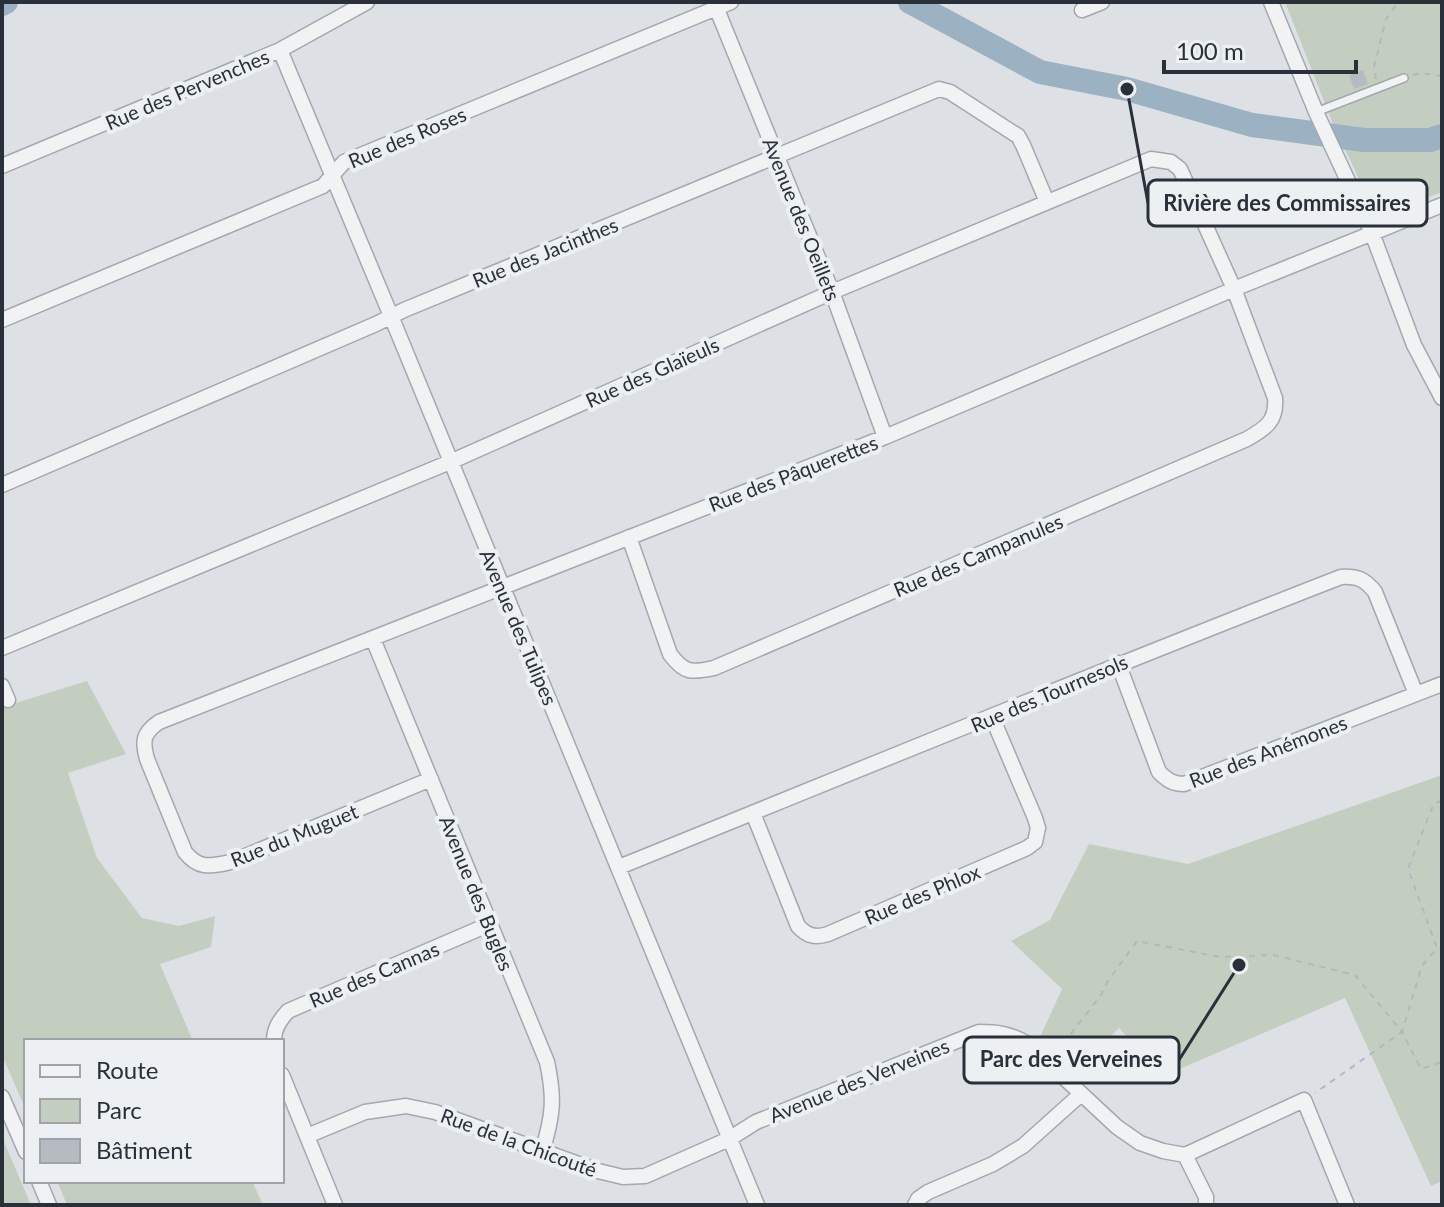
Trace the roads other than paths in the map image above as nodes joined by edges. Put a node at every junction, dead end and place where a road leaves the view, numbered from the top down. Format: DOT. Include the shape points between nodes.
graph roads {
  1 [pos="367,2"];
  2 [pos="731,2"];
  3 [pos="1102,2"];
  4 [pos="1271,2"];
  5 [pos="715,5"];
  6 [pos="1082,10"];
  7 [pos="280,50"];
  8 [pos="1404,78"];
  9 [pos="1316,112"];
  10 [pos="777,156"];
  11 [pos="2,166"];
  12 [pos="332,176"];
  13 [pos="1047,202"];
  14 [pos="1442,205"];
  15 [pos="1372,233"];
  16 [pos="1234,289"];
  17 [pos="832,292"];
  18 [pos="391,316"];
  19 [pos="2,320"];
  20 [pos="1442,398"];
  21 [pos="885,437"];
  22 [pos="450,462"];
  23 [pos="2,485"];
  24 [pos="629,537"];
  25 [pos="502,587"];
  26 [pos="373,639"];
  27 [pos="2,648"];
  28 [pos="1118,663"];
  29 [pos="1442,684"];
  30 [pos="1416,694"];
  31 [pos="992,717"];
  32 [pos="145,737"];
  33 [pos="431,779"];
  34 [pos="753,813"];
  35 [pos="619,867"];
  36 [pos="490,924"];
  37 [pos="274,1039"];
  38 [pos="284,1080"];
  39 [pos="1081,1094"];
  40 [pos="2,1097"];
  41 [pos="307,1136"];
  42 [pos="729,1139"];
  43 [pos="24,1147"];
  44 [pos="542,1152"];
  45 [pos="1185,1155"];
  46 [pos="40,1183"];
  47 [pos="49,1205"];
  48 [pos="335,1205"];
  49 [pos="757,1205"];
  50 [pos="915,1205"];
  51 [pos="1206,1205"];
  52 [pos="1347,1205"];
  1 -- 7 [label="street, Rue des Pervenches"];
  2 -- 5 [label="street, Rue des Roses"];
  3 -- 6 [label="street"];
  4 -- 9 [label="street"];
  5 -- 10 [label="street, Avenue des Oeillets"];
  5 -- 12 [label="street, Rue des Roses" via="344,162"];
  7 -- 11 [label="street, Rue des Pervenches"];
  7 -- 12 [label="street, Avenue des Tulipes"];
  8 -- 9 [label="lane"];
  9 -- 15 [label="street"];
  10 -- 13 [label="street, Rue des Jacinthes" via="939,89 1018,136"];
  10 -- 17 [label="street, Avenue des Oeillets"];
  10 -- 18 [label="street, Rue des Jacinthes"];
  12 -- 18 [label="street, Avenue des Tulipes"];
  12 -- 19 [label="street, Rue des Roses" via="323,186"];
  13 -- 16 [label="street, Rue des Glaïeuls" via="1151,159 1171,162 1186,180"];
  13 -- 17 [label="street, Rue des Glaïeuls"];
  14 -- 15 [label="street, Rue des Pâquerettes"];
  15 -- 16 [label="street, Rue des Pâquerettes"];
  15 -- 20 [label="street" via="1414,345"];
  16 -- 21 [label="street, Rue des Pâquerettes"];
  16 -- 24 [label="street, Rue des Campanules" via="1275,398 1276,411 1263,430 714,668 688,671 670,654"];
  17 -- 21 [label="street, Avenue des Oeillets"];
  17 -- 22 [label="street, Rue des Glaïeuls"];
  18 -- 22 [label="street, Avenue des Tulipes"];
  18 -- 23 [label="street, Rue des Jacinthes"];
  21 -- 24 [label="street, Rue des Pâquerettes"];
  22 -- 25 [label="street, Avenue des Tulipes"];
  22 -- 27 [label="street, Rue des Glaïeuls"];
  24 -- 25 [label="street, Rue des Pâquerettes"];
  25 -- 26 [label="street, Rue des Pâquerettes"];
  25 -- 35 [label="street, Avenue des Tulipes"];
  26 -- 32 [label="street, Rue des Pâquerettes" via="159,722"];
  26 -- 33 [label="street, Avenue des Bugles"];
  28 -- 30 [label="street, Rue des Tournesols" via="1352,576 1367,581 1375,592"];
  28 -- 30 [label="street, Rue des Anémones" via="1159,772 1175,784"];
  28 -- 31 [label="street, Rue des Tournesols"];
  29 -- 30 [label="street, Rue des Anémones"];
  31 -- 34 [label="street, Rue des Tournesols"];
  31 -- 34 [label="street, Rue des Phlox" via="1035,818 1035,842 828,934 813,936 798,926"];
  32 -- 33 [label="street, Rue du Muguet" via="147,759 185,852 203,865 231,862"];
  33 -- 36 [label="street, Avenue des Bugles"];
  34 -- 35 [label="street, Rue des Tournesols"];
  35 -- 42 [label="street, Avenue des Tulipes"];
  36 -- 37 [label="street, Rue des Cannas" via="288,1011"];
  36 -- 44 [label="street, Avenue des Bugles" via="552,1083 553,1106"];
  38 -- 41 [label="street"];
  39 -- 42 [label="street, Avenue des Verveines" via="1028,1044 1012,1035 979,1032 756,1122"];
  39 -- 45 [label="street, Avenue des Verveines" via="1140,1143"];
  39 -- 50 [label="street" via="1023,1146 928,1192"];
  40 -- 43 [label="street"];
  41 -- 44 [label="street, Rue de la Chicouté" via="365,1112 406,1106"];
  41 -- 48 [label="street"];
  42 -- 44 [label="street, Rue de la Chicouté" via="645,1176 623,1177"];
  42 -- 49 [label="street, Avenue des Tulipes"];
  45 -- 51 [label="street"];
  45 -- 52 [label="street" via="1304,1100"];
  46 -- 47 [label="street"];
}
